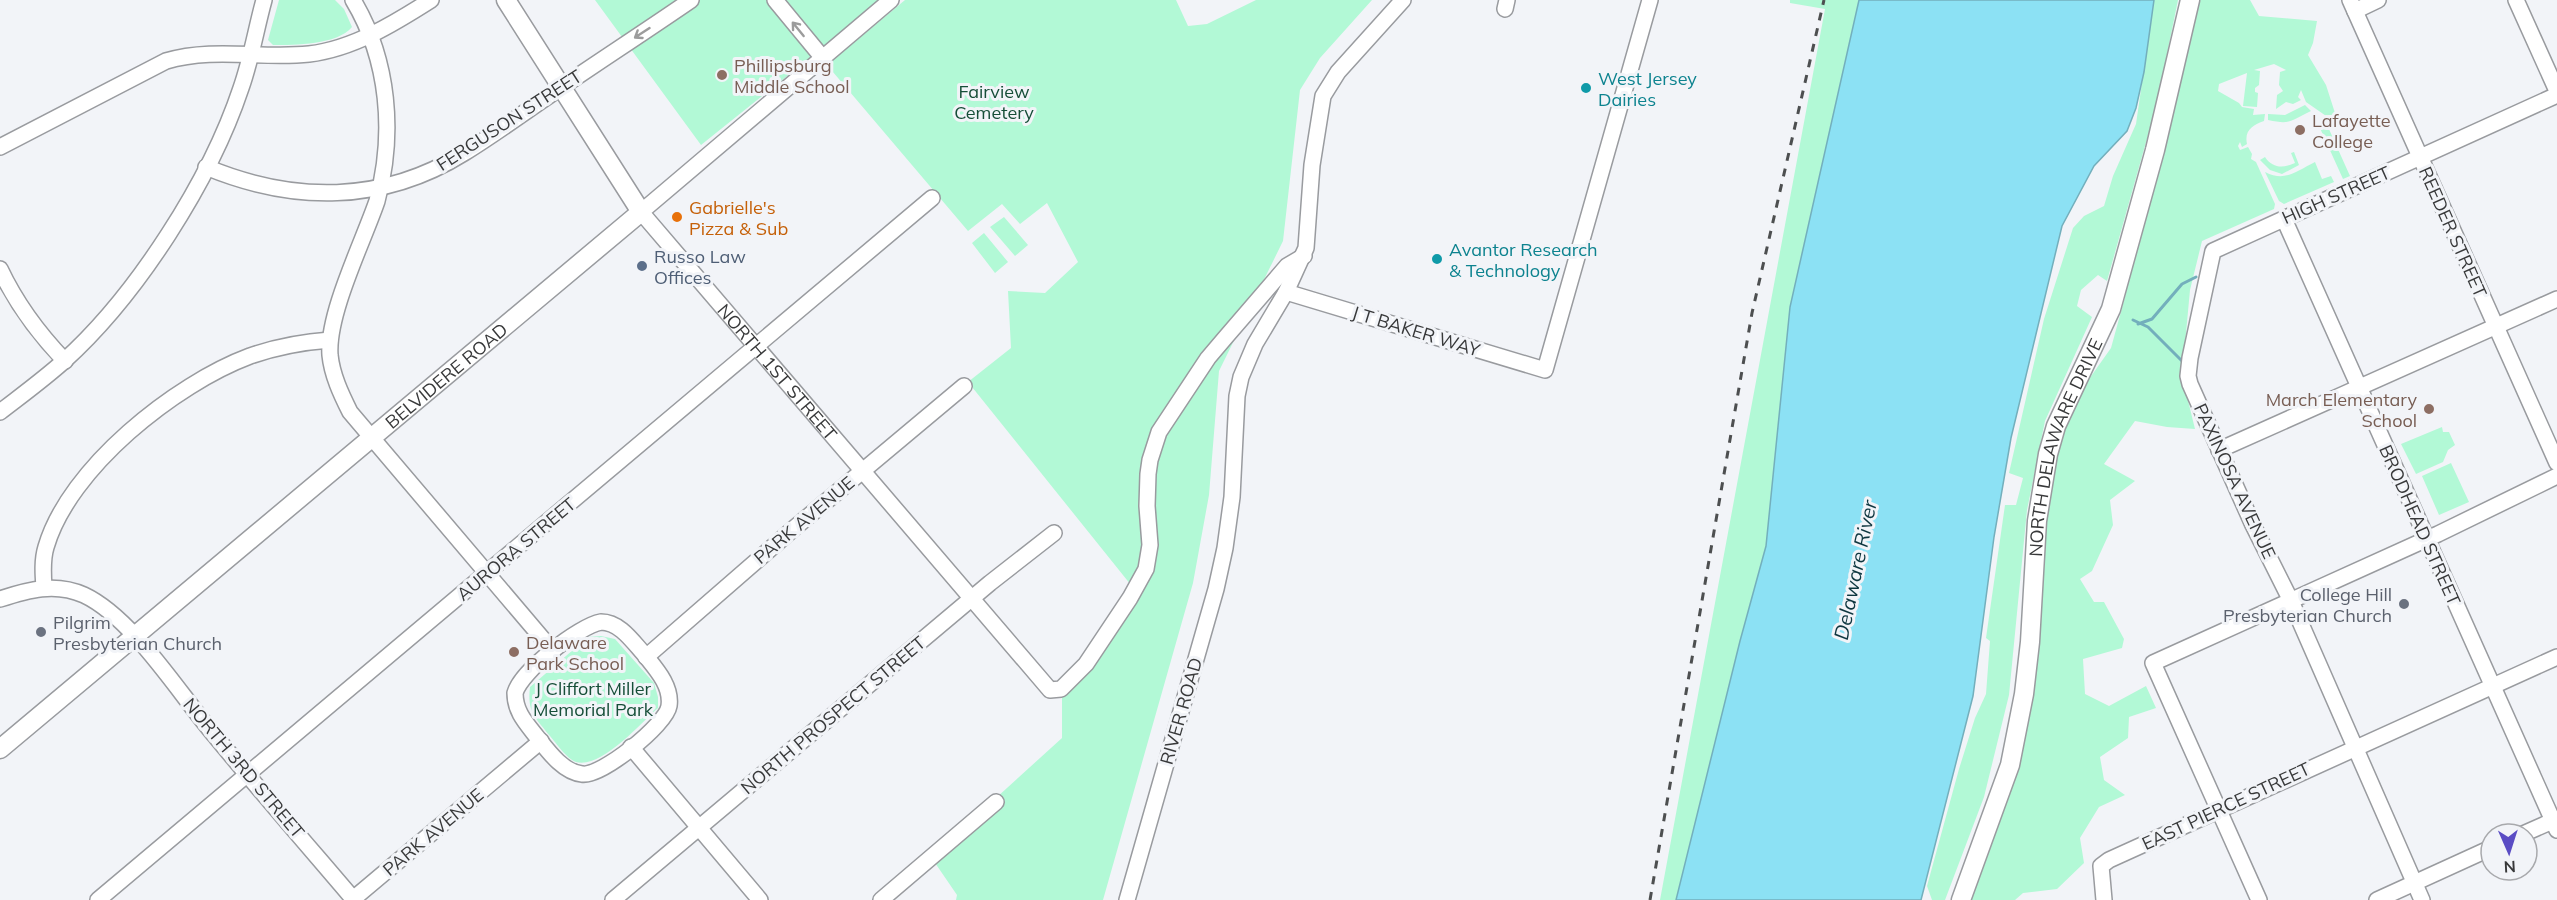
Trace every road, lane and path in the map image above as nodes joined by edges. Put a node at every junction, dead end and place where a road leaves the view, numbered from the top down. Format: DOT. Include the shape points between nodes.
graph roads {
  1 [pos="264,0"];
  2 [pos="352,0"];
  3 [pos="431,0"];
  4 [pos="506,0"];
  5 [pos="691,0"];
  6 [pos="775,0"];
  7 [pos="891,0"];
  8 [pos="1403,0"];
  9 [pos="1650,0"];
  10 [pos="2190,0"];
  11 [pos="2378,0"];
  12 [pos="2516,0"];
  13 [pos="2352,5"];
  14 [pos="369,34"];
  15 [pos="250,54"];
  16 [pos="822,57"];
  17 [pos="562,86"];
  18 [pos="2557,93"];
  19 [pos="0,147"];
  20 [pos="2420,158"];
  21 [pos="206,167"];
  22 [pos="380,188"];
  23 [pos="932,198"];
  24 [pos="641,212"];
  25 [pos="2284,219"];
  26 [pos="2213,251"];
  27 [pos="1304,256"];
  28 [pos="0,269"];
  29 [pos="1286,292"];
  30 [pos="2557,299"];
  31 [pos="2496,326"];
  32 [pos="330,340"];
  33 [pos="758,347"];
  34 [pos="65,361"];
  35 [pos="964,386"];
  36 [pos="2360,387"];
  37 [pos="0,412"];
  38 [pos="373,437"];
  39 [pos="2219,450"];
  40 [pos="2557,463"];
  41 [pos="863,471"];
  42 [pos="2557,477"];
  43 [pos="1054,533"];
  44 [pos="2427,538"];
  45 [pos="487,573"];
  46 [pos="44,588"];
  47 [pos="0,599"];
  48 [pos="971,599"];
  49 [pos="2291,601"];
  50 [pos="135,636"];
  51 [pos="553,651"];
  52 [pos="646,657"];
  53 [pos="2557,657"];
  54 [pos="2492,686"];
  55 [pos="541,741"];
  56 [pos="631,747"];
  57 [pos="2354,748"];
  58 [pos="0,749"];
  59 [pos="248,774"];
  60 [pos="996,802"];
  61 [pos="2218,809"];
  62 [pos="2556,823"];
  63 [pos="699,828"];
  64 [pos="2539,829"];
  65 [pos="2479,853"];
  66 [pos="2414,883"];
  67 [pos="98,900"];
  68 [pos="353,900"];
  69 [pos="613,900"];
  70 [pos="760,900"];
  71 [pos="881,900"];
  72 [pos="1127,900"];
  73 [pos="1961,900"];
  74 [pos="2104,900"];
  75 [pos="2259,900"];
  76 [pos="2378,900"];
  77 [pos="2422,900"];
  1 -- 15 [label="street"];
  2 -- 14 [label="street"];
  3 -- 14 [label="street"];
  4 -- 17 [label="main road, NORTH 1ST STREET"];
  5 -- 17 [label="street, FERGUSON STREET, one-way"];
  16 -- 6 [label="street, one-way"];
  7 -- 16 [label="street, BELVIDERE ROAD"];
  8 -- 27 [label="street, RIVER ROAD" via="1338,72 1323,96"];
  9 -- 29 [label="street, J T BAKER WAY" via="1545,370"];
  10 -- 73 [label="main road, NORTH DELAWARE DRIVE" via="2156,150 2111,309 2059,417 2048,454 2037,521 2030,642 2018,724 2010,765"];
  11 -- 13 [label="street"];
  12 -- 18 [label="street"];
  13 -- 20 [label="street, REEDER STREET"];
  14 -- 15 [label="street" via="310,54"];
  14 -- 22 [label="street" via="379,62 387,128"];
  15 -- 19 [label="street" via="166,61"];
  15 -- 21 [label="street" via="233,108"];
  16 -- 24 [label="street, BELVIDERE ROAD"];
  17 -- 22 [label="street, FERGUSON STREET" via="463,154 410,179"];
  17 -- 24 [label="main road, NORTH 1ST STREET"];
  18 -- 20 [label="street, HIGH STREET"];
  20 -- 25 [label="street, HIGH STREET"];
  20 -- 31 [label="street, REEDER STREET"];
  21 -- 22 [label="street, FERGUSON STREET" via="263,186 297,192 347,193"];
  21 -- 34 [label="street" via="163,242 130,288"];
  22 -- 32 [label="street" via="337,309"];
  23 -- 33 [label="street, AURORA STREET"];
  24 -- 33 [label="street, NORTH 1ST STREET"];
  24 -- 38 [label="main road, BELVIDERE ROAD"];
  25 -- 26 [label="street, HIGH STREET"];
  25 -- 36 [label="street, BRODHEAD STREET"];
  26 -- 39 [label="street, PAXINOSA AVENUE" via="2188,376"];
  27 -- 29 [label="street, RIVER ROAD"];
  27 -- 48 [label="street, NORTH 1ST STREET" via="1287,266 1214,351 1159,432 1148,474 1150,545 1146,569 1073,679 1058,690 1044,686"];
  28 -- 34 [label="street" via="39,333"];
  29 -- 72 [label="street, RIVER ROAD" via="1255,344 1241,377 1232,497 1216,590"];
  30 -- 31 [label="street"];
  31 -- 36 [label="street"];
  31 -- 40 [label="street, REEDER STREET"];
  32 -- 38 [label="street" via="332,366 341,394 350,412"];
  32 -- 46 [label="street" via="292,344 249,357 201,380 144,419 100,461 68,501 46,548"];
  33 -- 41 [label="street, NORTH 1ST STREET"];
  33 -- 45 [label="street, AURORA STREET"];
  34 -- 37 [label="street"];
  35 -- 41 [label="street, PARK AVENUE"];
  36 -- 39 [label="street"];
  36 -- 44 [label="street, BRODHEAD STREET"];
  38 -- 45 [label="street"];
  38 -- 50 [label="main road, BELVIDERE ROAD"];
  39 -- 49 [label="street, PAXINOSA AVENUE"];
  41 -- 48 [label="street, NORTH 1ST STREET"];
  41 -- 52 [label="street, PARK AVENUE"];
  42 -- 44 [label="street"];
  43 -- 48 [label="street, NORTH PROSPECT STREET"];
  44 -- 49 [label="street"];
  44 -- 54 [label="street, BRODHEAD STREET"];
  45 -- 51 [label="street"];
  45 -- 59 [label="street, AURORA STREET"];
  46 -- 47 [label="street"];
  46 -- 50 [label="street, NORTH 3RD STREET" via="71,590 92,600"];
  48 -- 63 [label="street, NORTH PROSPECT STREET"];
  49 -- 57 [label="street, PAXINOSA AVENUE"];
  49 -- 61 [label="street" via="2153,663"];
  50 -- 58 [label="main road, BELVIDERE ROAD"];
  50 -- 59 [label="street, NORTH 3RD STREET"];
  51 -- 52 [label="street" via="582,629 607,622 624,632"];
  51 -- 55 [label="street" via="526,675 515,693 520,716"];
  52 -- 56 [label="street" via="667,685 669,705 662,721"];
  53 -- 54 [label="street, EAST PIERCE STREET"];
  54 -- 57 [label="street, EAST PIERCE STREET"];
  54 -- 62 [label="street, BRODHEAD STREET"];
  55 -- 56 [label="street" via="567,769 583,775 598,771"];
  55 -- 68 [label="street, PARK AVENUE"];
  56 -- 63 [label="street"];
  57 -- 61 [label="street, EAST PIERCE STREET"];
  57 -- 66 [label="street, PAXINOSA AVENUE"];
  59 -- 67 [label="street, AURORA STREET"];
  59 -- 68 [label="street, NORTH 3RD STREET"];
  60 -- 71 [label="street"];
  61 -- 74 [label="street, EAST PIERCE STREET" via="2101,866"];
  61 -- 75 [label="street"];
  62 -- 64 [label="street"];
  63 -- 69 [label="street, NORTH PROSPECT STREET"];
  63 -- 70 [label="street"];
  65 -- 66 [label="street"];
  66 -- 76 [label="street"];
  66 -- 77 [label="street, PAXINOSA AVENUE"];
}
